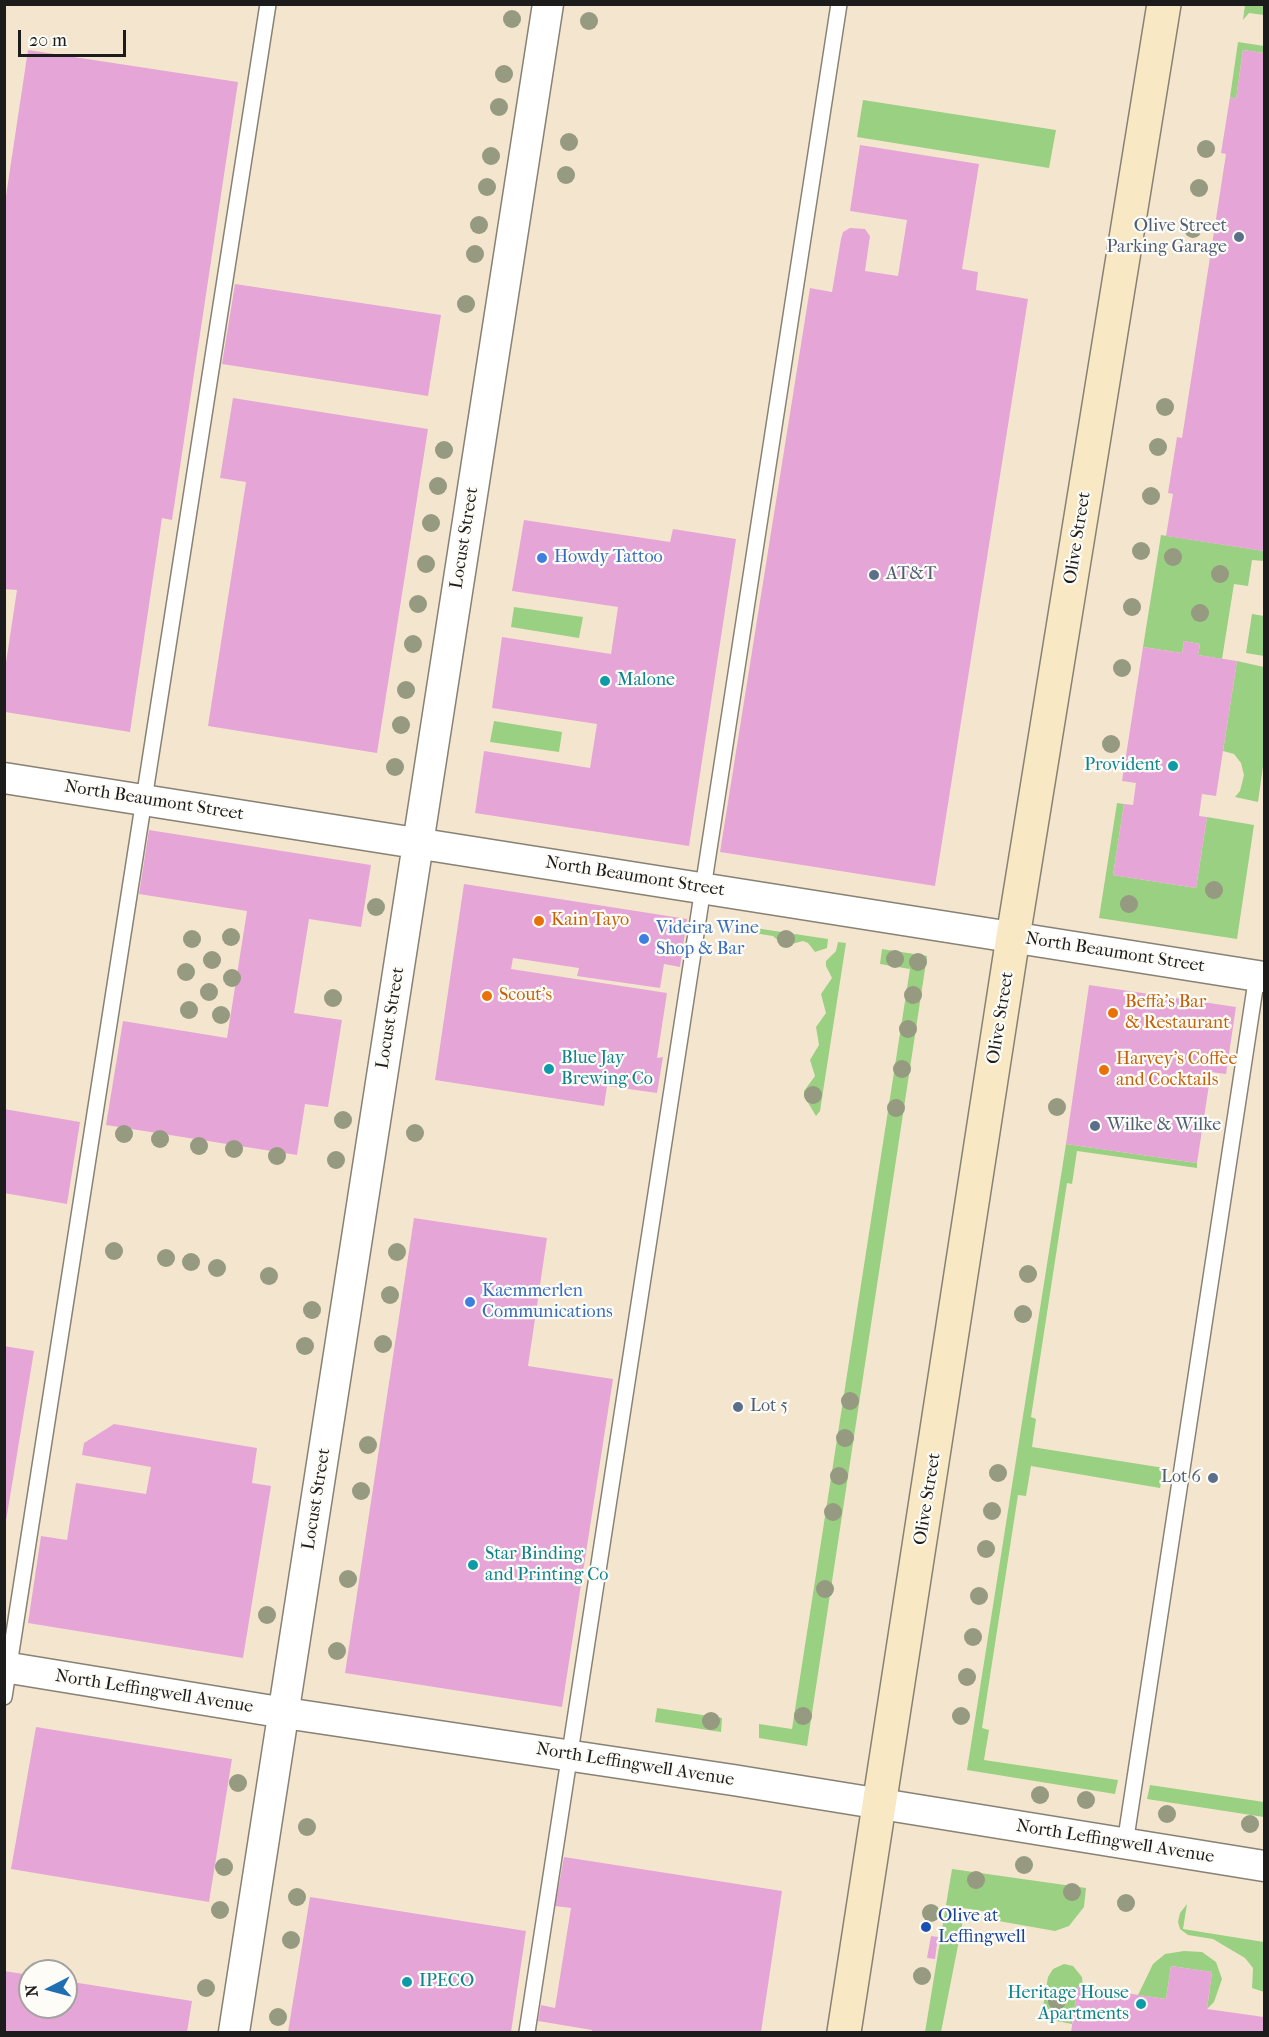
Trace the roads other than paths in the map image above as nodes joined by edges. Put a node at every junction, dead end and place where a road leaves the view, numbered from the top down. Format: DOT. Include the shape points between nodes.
graph roads {
  1 [pos="268,4"];
  2 [pos="548,4"];
  3 [pos="839,4"];
  4 [pos="1164,4"];
  5 [pos="4,778"];
  6 [pos="144,800"];
  7 [pos="418,843"];
  8 [pos="704,888"];
  9 [pos="1013,937"];
  10 [pos="1261,976"];
  11 [pos="6,1677"];
  12 [pos="285,1713"];
  13 [pos="570,1756"];
  14 [pos="881,1805"];
  15 [pos="1125,1844"];
  16 [pos="1264,1866"];
  17 [pos="234,2032"];
  18 [pos="527,2032"];
  19 [pos="844,2032"];
  1 -- 6 [label="lane"];
  2 -- 7 [label="street, Locust Street"];
  3 -- 8 [label="lane"];
  4 -- 9 [label="main road, Olive Street"];
  5 -- 6 [label="street, North Beaumont Street"];
  6 -- 7 [label="street, North Beaumont Street"];
  6 -- 11 [label="lane"];
  7 -- 8 [label="street, North Beaumont Street"];
  7 -- 12 [label="street, Locust Street"];
  8 -- 9 [label="street, North Beaumont Street"];
  8 -- 13 [label="lane"];
  9 -- 10 [label="street, North Beaumont Street"];
  9 -- 14 [label="main road, Olive Street"];
  10 -- 15 [label="lane"];
  11 -- 12 [label="street, North Leffingwell Avenue"];
  12 -- 13 [label="street, North Leffingwell Avenue"];
  12 -- 17 [label="street, Locust Street"];
  13 -- 14 [label="street, North Leffingwell Avenue"];
  13 -- 18 [label="lane"];
  14 -- 15 [label="street, North Leffingwell Avenue"];
  14 -- 19 [label="main road, Olive Street"];
  15 -- 16 [label="street, North Leffingwell Avenue"];
}
